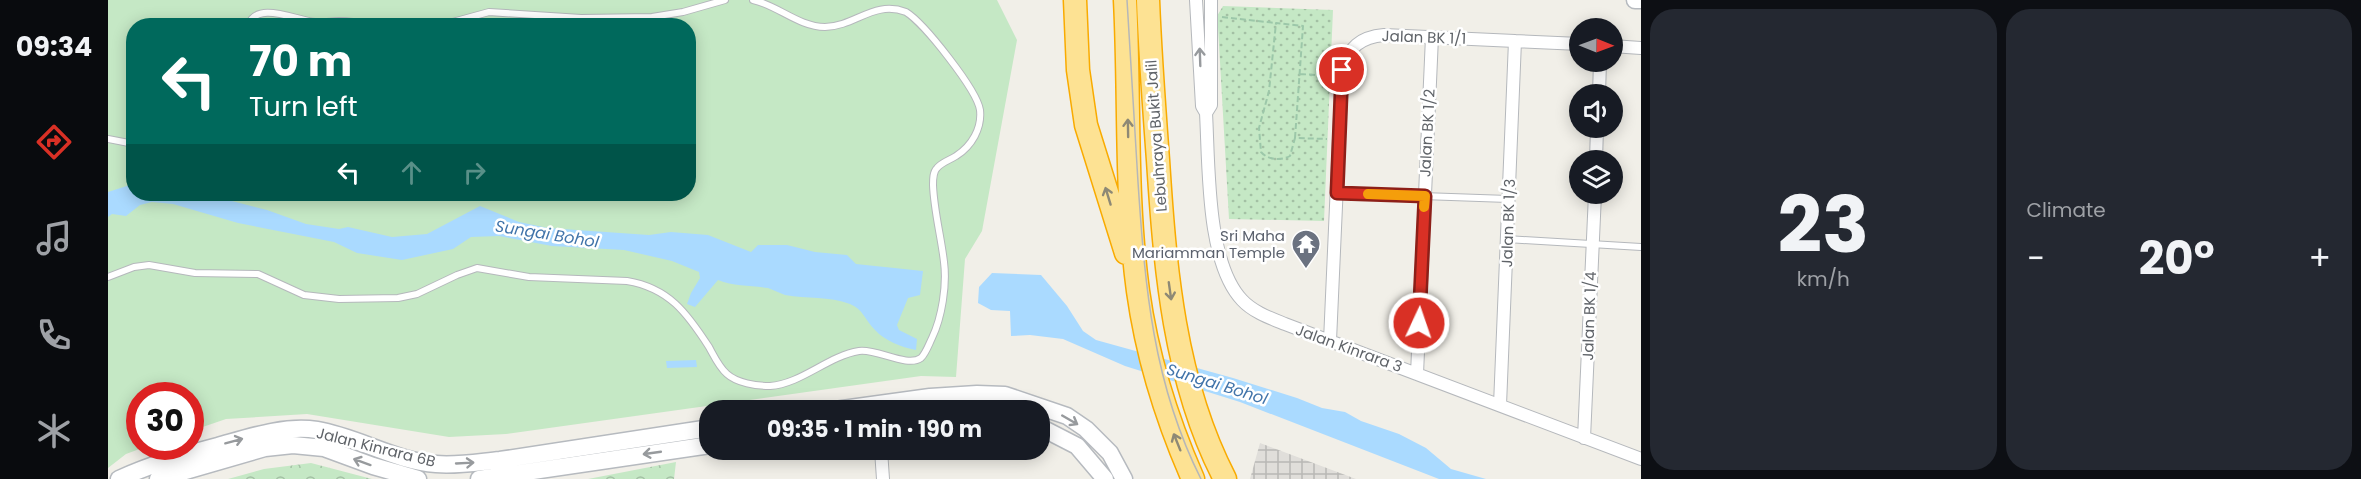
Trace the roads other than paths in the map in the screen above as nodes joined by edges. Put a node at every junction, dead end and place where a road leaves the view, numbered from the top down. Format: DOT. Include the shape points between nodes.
graph roads {
  1 [pos="725,0"];
  2 [pos="753,0"];
  3 [pos="1061,0"];
  4 [pos="1075,0"];
  5 [pos="1148,0"];
  6 [pos="1196,0"];
  7 [pos="1211,0"];
  8 [pos="1635,0"];
  9 [pos="1641,0"];
  10 [pos="1133,15"];
  11 [pos="250,18"];
  12 [pos="299,18"];
  13 [pos="467,18"];
  14 [pos="581,18"];
  15 [pos="581,18"];
  16 [pos="1075,30"];
  17 [pos="1432,37"];
  18 [pos="1515,41"];
  19 [pos="1569,43"];
  20 [pos="1623,47"];
  21 [pos="1641,48"];
  22 [pos="1206,113"];
  23 [pos="108,139"];
  24 [pos="126,142"];
  25 [pos="1337,193"];
  26 [pos="1425,196"];
  27 [pos="1509,199"];
  28 [pos="1594,204"];
  29 [pos="1507,239"];
  30 [pos="1592,244"];
  31 [pos="1641,246"];
  32 [pos="108,277"];
  33 [pos="1138,291"];
  34 [pos="1330,341"];
  35 [pos="1417,374"];
  36 [pos="931,400"];
  37 [pos="1020,400"];
  38 [pos="1500,405"];
  39 [pos="1050,410"];
  40 [pos="699,430"];
  41 [pos="1050,432"];
  42 [pos="1584,438"];
  43 [pos="699,447"];
  44 [pos="1641,459"];
  45 [pos="882,460"];
  46 [pos="119,479"];
  47 [pos="158,479"];
  48 [pos="418,479"];
  49 [pos="479,479"];
  50 [pos="883,479"];
  51 [pos="1105,479"];
  52 [pos="1124,479"];
  53 [pos="1193,479"];
  54 [pos="1225,479"];
  1 -- 15 [label="lane" via="652,17"];
  2 -- 32 [label="lane" via="825,27 885,4 900,9 938,45 978,103 980,122 976,135 963,152 934,173 935,210 945,263 943,290 934,333 917,360 858,351 783,383 770,386 739,381 727,375 689,318 668,296 627,281 529,277 477,268 417,294 339,299 304,295 258,274 195,273 149,265"];
  3 -- 16 [label="highway"];
  4 -- 16 [label="highway"];
  5 -- 10 [label="highway, Lebuhraya Bukit Jalil"];
  22 -- 6 [label="street, Jalan Kinrara 3, one-way" via="1202,106"];
  7 -- 22 [label="street, Jalan Kinrara 3" via="1211,105"];
  8 -- 9 [label="street"];
  33 -- 10 [label="highway, Lebuhraya Bukit Jalil, one-way" via="1129,186"];
  10 -- 54 [label="highway, Lebuhraya Bukit Jalil, one-way" via="1177,340 1196,409"];
  11 -- 12 [label="lane" via="265,10"];
  13 -- 14 [label="lane" via="489,12"];
  33 -- 16 [label="highway, one-way" via="1086,125"];
  17 -- 18 [label="street, Jalan BK 1/1"];
  17 -- 25 [label="street, Jalan BK 1/1" via="1370,36 1359,41 1345,59"];
  17 -- 26 [label="street, Jalan BK 1/2"];
  18 -- 19 [label="street, Jalan BK 1/1"];
  18 -- 27 [label="street, Jalan BK 1/3"];
  20 -- 21 [label="street"];
  22 -- 34 [label="street, Jalan Kinrara 3" via="1214,223 1224,274 1233,290 1256,310"];
  23 -- 24 [label="lane"];
  25 -- 26 [label="lane"];
  25 -- 34 [label="street, Jalan BK 1/1"];
  26 -- 27 [label="lane"];
  26 -- 35 [label="street, Jalan BK 1/2"];
  27 -- 29 [label="street, Jalan BK 1/3"];
  28 -- 30 [label="street, Jalan BK 1/4"];
  29 -- 30 [label="lane"];
  29 -- 38 [label="street, Jalan BK 1/3"];
  30 -- 31 [label="lane"];
  30 -- 42 [label="street, Jalan BK 1/4"];
  53 -- 33 [label="highway, Lebuhraya Bukit Jalil, one-way" via="1164,404"];
  34 -- 35 [label="street, Jalan Kinrara 3"];
  35 -- 38 [label="street, Jalan Kinrara 3"];
  36 -- 37 [label="street, one-way" via="976,394"];
  38 -- 42 [label="street, Jalan Kinrara 3"];
  39 -- 52 [label="street, one-way" via="1086,429 1110,453"];
  46 -- 40 [label="street, Jalan Kinrara 6B, one-way" via="152,464 285,430 317,430 436,464 469,464"];
  41 -- 51 [label="street" via="1077,447"];
  42 -- 44 [label="street, Jalan Kinrara 3"];
  43 -- 49 [label="street, one-way"];
  45 -- 50 [label="street"];
  48 -- 47 [label="street, Jalan Kinrara 6B, one-way" via="324,448 293,445 266,448"];
}
